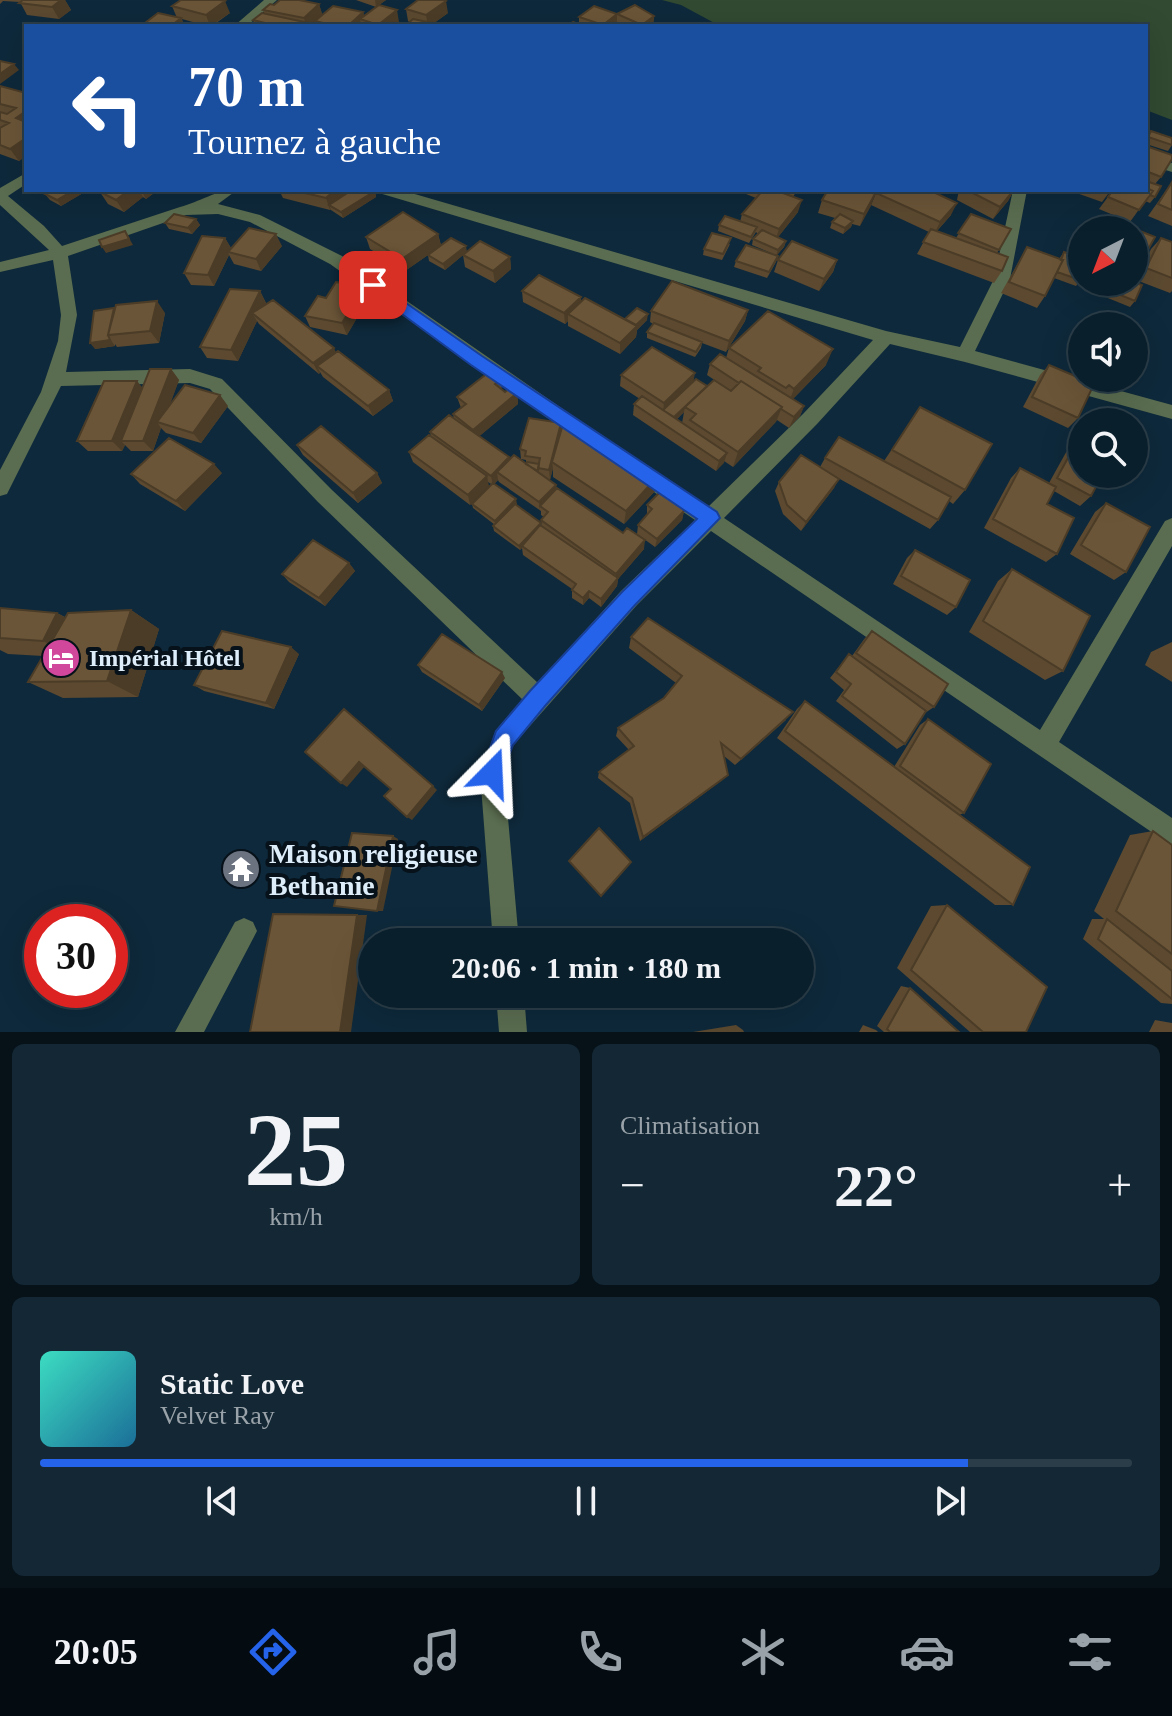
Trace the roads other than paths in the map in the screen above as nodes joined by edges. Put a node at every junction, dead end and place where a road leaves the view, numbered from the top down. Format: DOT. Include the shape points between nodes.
graph roads {
  1 [pos="271,0"];
  2 [pos="242,24"];
  3 [pos="1148,160"];
  4 [pos="1172,168"];
  5 [pos="24,179"];
  6 [pos="227,192"];
  7 [pos="391,192"];
  8 [pos="1020,192"];
  9 [pos="0,195"];
  10 [pos="205,205"];
  11 [pos="59,253"];
  12 [pos="0,267"];
  13 [pos="886,337"];
  14 [pos="965,355"];
  15 [pos="57,379"];
  16 [pos="1172,412"];
  17 [pos="0,488"];
  18 [pos="710,518"];
  19 [pos="1172,527"];
  20 [pos="537,698"];
  21 [pos="1044,745"];
  22 [pos="1172,833"];
  23 [pos="505,928"];
  24 [pos="244,931"];
  25 [pos="511,1008"];
  26 [pos="189,1032"];
  27 [pos="513,1032"];
  1 -- 2 [label="street"];
  3 -- 4 [label="street"];
  5 -- 9 [label="street"];
  6 -- 10 [label="street"];
  7 -- 13 [label="street"];
  8 -- 14 [label="street" via="1002,279"];
  9 -- 11 [label="street"];
  10 -- 11 [label="street"];
  10 -- 18 [label="street" via="324,251"];
  11 -- 12 [label="street"];
  11 -- 15 [label="street" via="70,306"];
  13 -- 14 [label="street"];
  13 -- 18 [label="street"];
  14 -- 16 [label="street"];
  15 -- 17 [label="street"];
  15 -- 20 [label="street" via="190,376 216,384"];
  18 -- 20 [label="street"];
  18 -- 21 [label="street"];
  19 -- 21 [label="street"];
  20 -- 23 [label="street" via="504,738 492,773"];
  21 -- 22 [label="street"];
  24 -- 26 [label="street"];
  25 -- 27 [label="street"];
}
